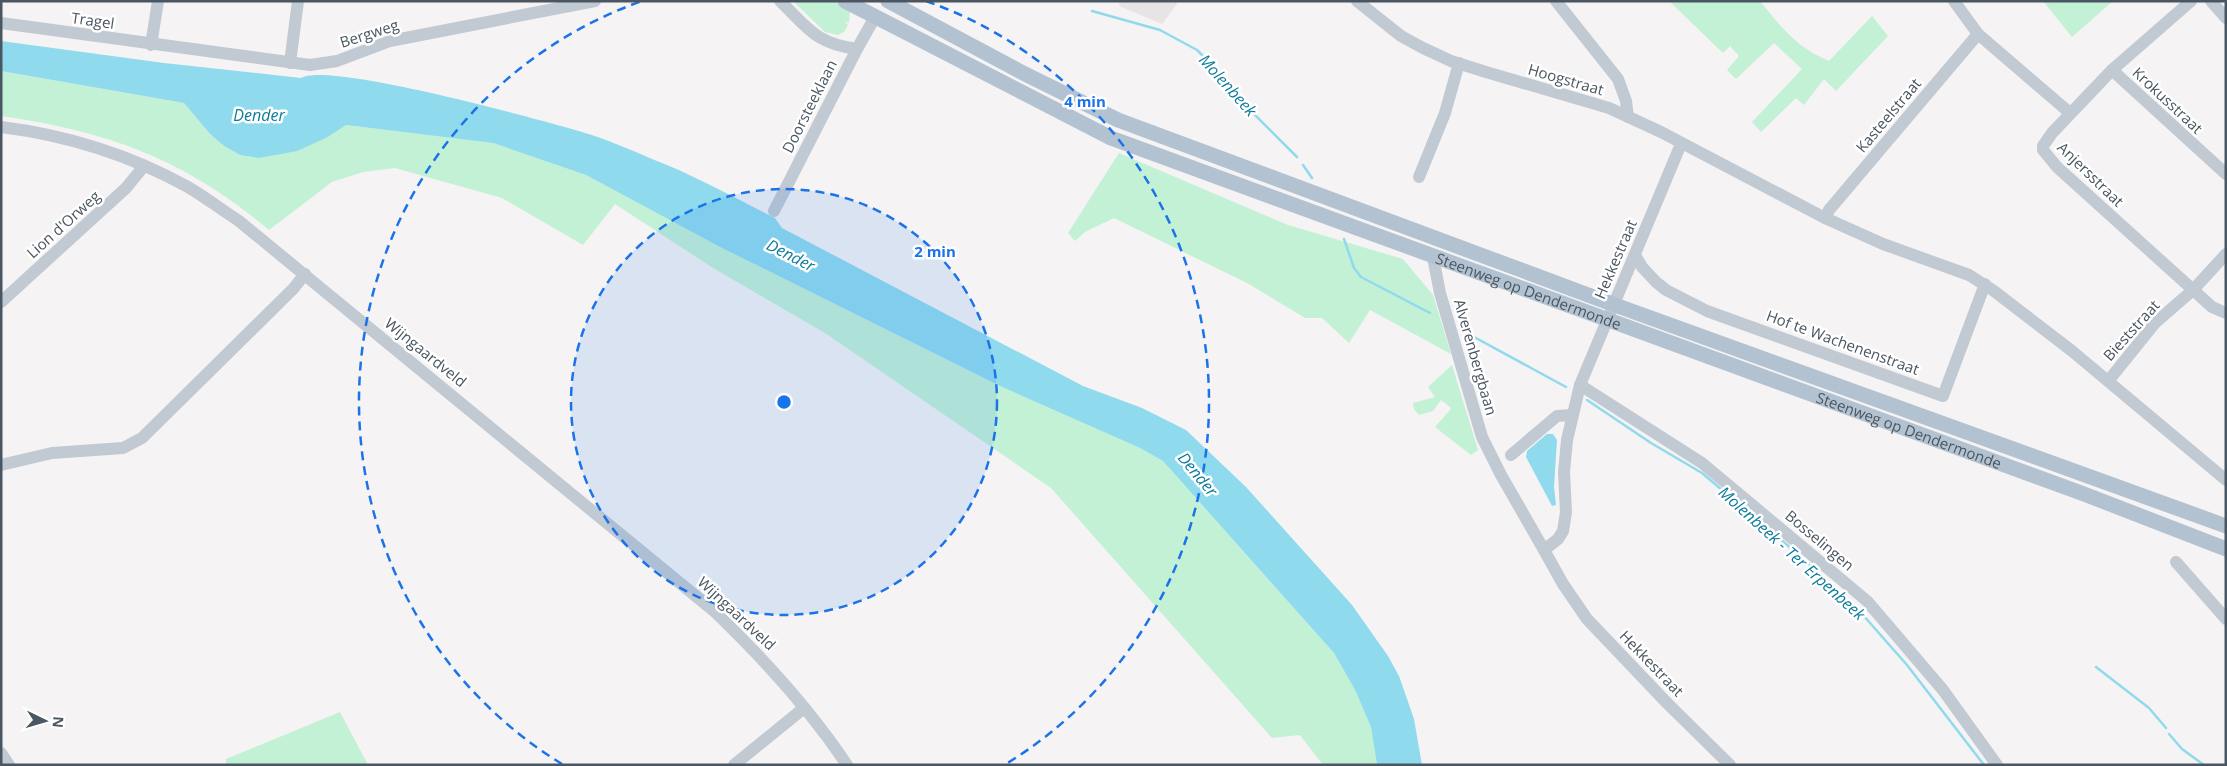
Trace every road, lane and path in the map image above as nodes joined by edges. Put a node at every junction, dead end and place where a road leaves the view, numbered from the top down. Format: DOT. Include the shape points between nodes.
graph roads {
  1 [pos="158,1"];
  2 [pos="298,1"];
  3 [pos="594,1"];
  4 [pos="780,1"];
  5 [pos="846,1"];
  6 [pos="877,1"];
  7 [pos="1357,1"];
  8 [pos="1556,1"];
  9 [pos="1954,1"];
  10 [pos="2191,1"];
  11 [pos="2211,1"];
  12 [pos="900,7"];
  13 [pos="875,17"];
  14 [pos="2226,18"];
  15 [pos="1,23"];
  16 [pos="1978,34"];
  17 [pos="151,45"];
  18 [pos="857,49"];
  19 [pos="290,64"];
  20 [pos="1459,64"];
  21 [pos="2112,70"];
  22 [pos="2070,113"];
  23 [pos="1628,116"];
  24 [pos="1,127"];
  25 [pos="1681,144"];
  26 [pos="144,166"];
  27 [pos="2226,174"];
  28 [pos="1419,177"];
  29 [pos="774,212"];
  30 [pos="1825,218"];
  31 [pos="2226,254"];
  32 [pos="1635,255"];
  33 [pos="1433,257"];
  34 [pos="305,274"];
  35 [pos="1985,284"];
  36 [pos="2193,290"];
  37 [pos="1,302"];
  38 [pos="1615,305"];
  39 [pos="2226,312"];
  40 [pos="1606,320"];
  41 [pos="2109,380"];
  42 [pos="1580,385"];
  43 [pos="1572,415"];
  44 [pos="1511,455"];
  45 [pos="1495,464"];
  46 [pos="1,466"];
  47 [pos="2226,480"];
  48 [pos="2226,526"];
  49 [pos="2226,549"];
  50 [pos="1544,550"];
  51 [pos="2176,562"];
  52 [pos="2226,619"];
  53 [pos="804,708"];
  54 [pos="1,753"];
  55 [pos="9,765"];
  56 [pos="734,765"];
  57 [pos="847,765"];
  58 [pos="1730,765"];
  59 [pos="1997,765"];
  1 -- 17 [label="street"];
  2 -- 19 [label="street"];
  3 -- 19 [label="street, Bergweg" via="390,41 327,64"];
  4 -- 18 [label="street" via="820,39"];
  5 -- 13 [label="main road, Steenweg op Dendermonde"];
  6 -- 13 [label="main road"];
  7 -- 20 [label="street, Hoogstraat" via="1401,36"];
  8 -- 23 [label="street" via="1618,79"];
  9 -- 16 [label="street"];
  10 -- 21 [label="street, Anjersstraat"];
  11 -- 14 [label="street"];
  12 -- 13 [label="main road"];
  12 -- 38 [label="main road, Steenweg op Dendermonde" via="1118,120"];
  13 -- 18 [label="street, Doorsteeklaan"];
  13 -- 33 [label="main road, Steenweg op Dendermonde" via="1111,138"];
  15 -- 17 [label="street, Tragel"];
  16 -- 22 [label="street"];
  16 -- 30 [label="street, Kasteelstraat"];
  17 -- 19 [label="street, Bergweg"];
  18 -- 29 [label="street, Doorsteeklaan"];
  20 -- 23 [label="street, Hoogstraat"];
  20 -- 28 [label="street" via="1445,113"];
  21 -- 22 [label="street, Anjersstraat"];
  21 -- 27 [label="street, Krokusstraat"];
  22 -- 36 [label="street, Anjersstraat" via="2043,146 2046,156"];
  23 -- 25 [label="street, Hoogstraat"];
  24 -- 26 [label="street, Wijngaardveld" via="70,140"];
  25 -- 30 [label="street"];
  25 -- 32 [label="street, Hekkestraat"];
  26 -- 34 [label="street, Wijngaardveld" via="188,187 239,221"];
  26 -- 37 [label="street, Lion d'Orweg" via="126,188"];
  30 -- 35 [label="street" via="1883,244 1970,275"];
  31 -- 36 [label="street"];
  32 -- 35 [label="street, Hof te Wachenenstraat" via="1642,267 1666,290 1707,311 1943,396"];
  32 -- 38 [label="street, Hekkestraat"];
  33 -- 40 [label="main road, Steenweg op Dendermonde"];
  33 -- 45 [label="street, Alverenbergbaan" via="1440,293 1480,428"];
  34 -- 46 [label="street" via="142,438 123,448 52,453"];
  34 -- 53 [label="street, Wijngaardveld" via="714,611 764,660"];
  35 -- 41 [label="street"];
  36 -- 39 [label="street" via="2212,307"];
  36 -- 41 [label="street, Bieststraat" via="2156,323"];
  38 -- 40 [label="street, Hekkestraat"];
  38 -- 48 [label="main road, Steenweg op Dendermonde"];
  40 -- 42 [label="street, Hekkestraat"];
  40 -- 49 [label="main road, Steenweg op Dendermonde"];
  41 -- 47 [label="street"];
  42 -- 43 [label="street, Hekkestraat"];
  42 -- 59 [label="street, Bosselingen" via="1702,463 1867,601 1943,690"];
  43 -- 44 [label="street" via="1557,416"];
  43 -- 50 [label="street, Hekkestraat" via="1564,472 1565,522 1558,539"];
  45 -- 50 [label="street, Hekkestraat"];
  50 -- 58 [label="street, Hekkestraat" via="1562,584 1588,619"];
  51 -- 52 [label="street"];
  53 -- 56 [label="street"];
  53 -- 57 [label="street, Wijngaardveld"];
  54 -- 55 [label="street"];
}
